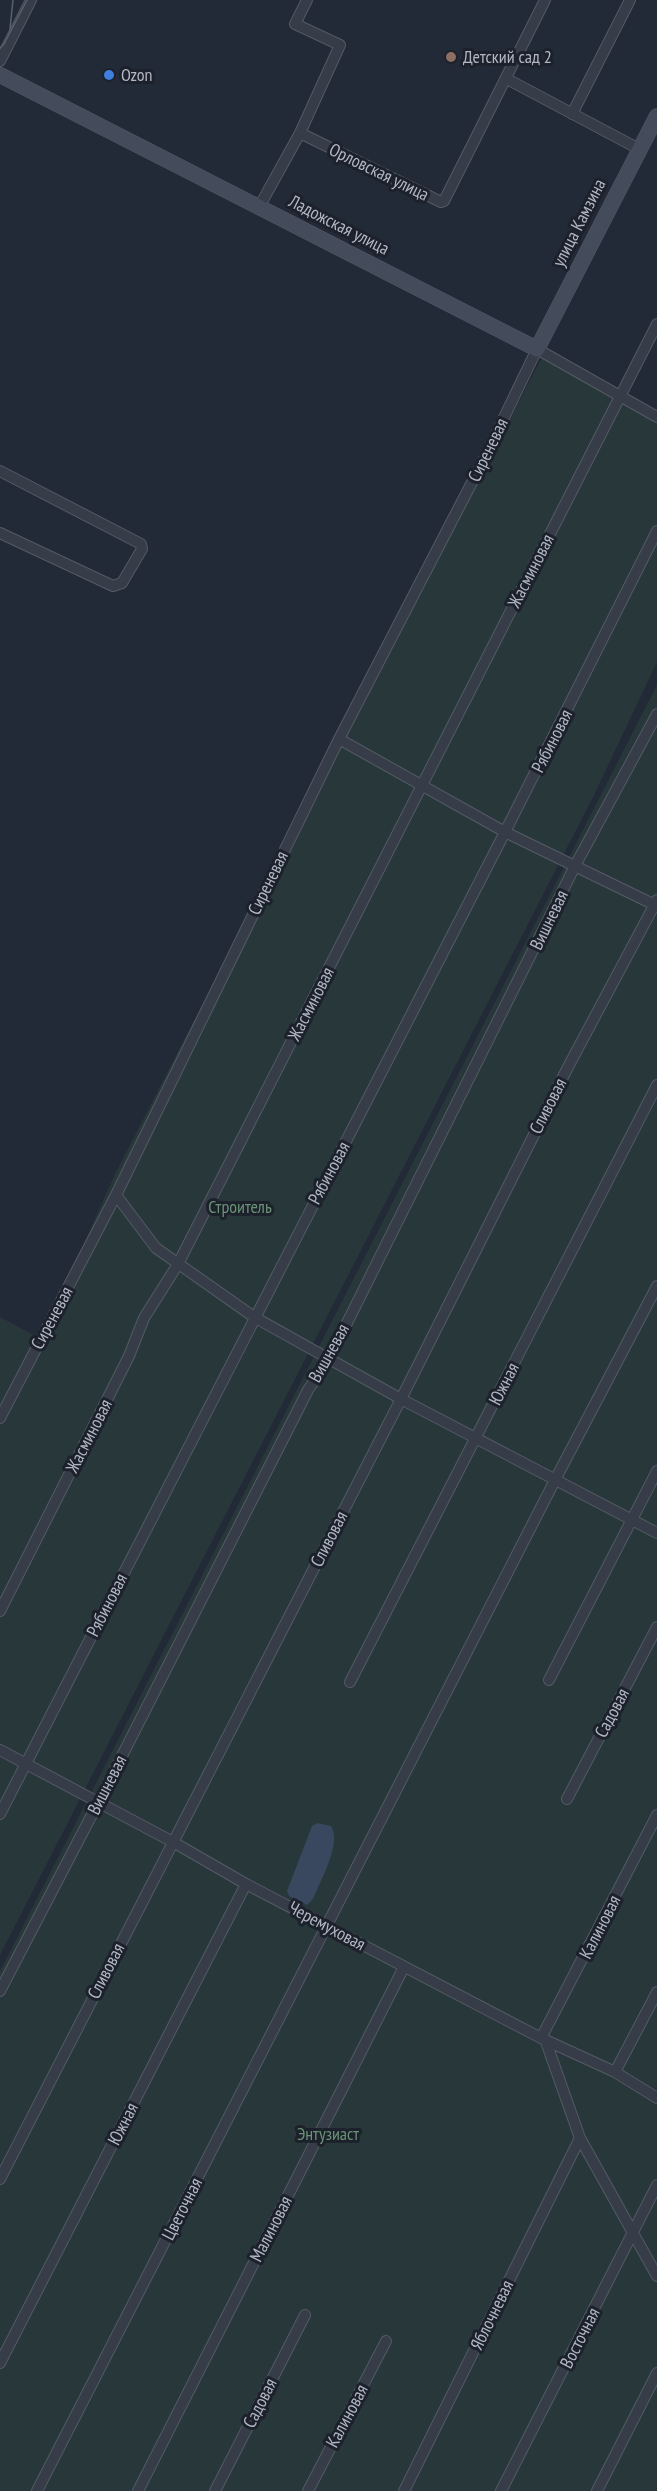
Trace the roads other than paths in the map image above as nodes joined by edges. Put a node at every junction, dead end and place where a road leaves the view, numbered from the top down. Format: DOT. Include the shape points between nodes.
graph roads {
  1 [pos="31,0"];
  2 [pos="307,0"];
  3 [pos="545,0"];
  4 [pos="630,0"];
  5 [pos="0,61"];
  6 [pos="0,75"];
  7 [pos="507,79"];
  8 [pos="572,114"];
  9 [pos="657,116"];
  10 [pos="300,133"];
  11 [pos="639,149"];
  12 [pos="259,207"];
  13 [pos="657,324"];
  14 [pos="537,349"];
  15 [pos="620,396"];
  16 [pos="657,417"];
  17 [pos="0,471"];
  18 [pos="657,531"];
  19 [pos="0,533"];
  20 [pos="657,714"];
  21 [pos="339,739"];
  22 [pos="423,785"];
  23 [pos="505,832"];
  24 [pos="575,866"];
  25 [pos="656,903"];
  26 [pos="657,1085"];
  27 [pos="116,1195"];
  28 [pos="178,1264"];
  29 [pos="657,1286"];
  30 [pos="254,1317"];
  31 [pos="329,1359"];
  32 [pos="401,1399"];
  33 [pos="0,1418"];
  34 [pos="475,1439"];
  35 [pos="657,1471"];
  36 [pos="555,1480"];
  37 [pos="631,1520"];
  38 [pos="657,1533"];
  39 [pos="0,1611"];
  40 [pos="657,1627"];
  41 [pos="549,1680"];
  42 [pos="350,1682"];
  43 [pos="0,1750"];
  44 [pos="26,1764"];
  45 [pos="567,1799"];
  46 [pos="98,1803"];
  47 [pos="0,1814"];
  48 [pos="657,1815"];
  49 [pos="173,1842"];
  50 [pos="246,1884"];
  51 [pos="328,1926"];
  52 [pos="404,1966"];
  53 [pos="0,1991"];
  54 [pos="657,1992"];
  55 [pos="543,2038"];
  56 [pos="615,2073"];
  57 [pos="657,2098"];
  58 [pos="580,2138"];
  59 [pos="0,2179"];
  60 [pos="657,2185"];
  61 [pos="633,2234"];
  62 [pos="657,2276"];
  63 [pos="305,2314"];
  64 [pos="386,2341"];
  65 [pos="0,2363"];
  66 [pos="657,2373"];
  67 [pos="37,2491"];
  68 [pos="138,2491"];
  69 [pos="215,2491"];
  70 [pos="308,2491"];
  71 [pos="404,2491"];
  72 [pos="501,2491"];
  73 [pos="597,2491"];
  1 -- 5 [label="street"];
  2 -- 10 [label="street" via="295,24 340,45"];
  3 -- 7 [label="street, Орловская улица"];
  4 -- 8 [label="street"];
  6 -- 12 [label="main road, Ладожская улица"];
  7 -- 8 [label="street"];
  7 -- 10 [label="street, Орловская улица" via="443,202"];
  8 -- 11 [label="street"];
  9 -- 11 [label="main road, улица Камзина"];
  10 -- 12 [label="street"];
  11 -- 14 [label="main road, улица Камзина"];
  12 -- 14 [label="main road, Ладожская улица"];
  13 -- 15 [label="street, Жасминовая"];
  14 -- 15 [label="street, Ладожская улица"];
  14 -- 21 [label="street, Сиреневая"];
  15 -- 16 [label="street, Ладожская улица"];
  15 -- 22 [label="street, Жасминовая"];
  17 -- 19 [label="street" via="141,544 142,549 122,582 113,586"];
  18 -- 23 [label="street, Рябиновая"];
  20 -- 24 [label="street, Вишневая"];
  21 -- 22 [label="street"];
  21 -- 27 [label="street, Сиреневая"];
  22 -- 23 [label="street"];
  22 -- 28 [label="street, Жасминовая"];
  23 -- 24 [label="street"];
  23 -- 30 [label="street, Рябиновая"];
  24 -- 25 [label="street"];
  24 -- 31 [label="street, Вишневая"];
  25 -- 32 [label="street, Сливовая"];
  26 -- 34 [label="street, Южная"];
  27 -- 28 [label="street" via="156,1248"];
  27 -- 33 [label="street, Сиреневая"];
  28 -- 30 [label="street"];
  28 -- 39 [label="street, Жасминовая" via="144,1318 129,1356"];
  29 -- 36 [label="street, Цветочная"];
  30 -- 31 [label="street"];
  30 -- 44 [label="street, Рябиновая"];
  31 -- 32 [label="street"];
  31 -- 46 [label="street, Вишневая" via="308,1390"];
  32 -- 34 [label="street"];
  32 -- 49 [label="street, Сливовая"];
  34 -- 36 [label="street"];
  34 -- 42 [label="street, Южная"];
  35 -- 37 [label="street"];
  36 -- 37 [label="street"];
  36 -- 51 [label="street, Цветочная"];
  37 -- 38 [label="street"];
  37 -- 41 [label="street"];
  40 -- 45 [label="street, Садовая"];
  43 -- 44 [label="street, Черемуховая"];
  44 -- 46 [label="street, Черемуховая"];
  44 -- 47 [label="street, Рябиновая"];
  46 -- 49 [label="street, Черемуховая"];
  46 -- 53 [label="street, Вишневая"];
  48 -- 55 [label="street, Калиновая"];
  49 -- 50 [label="street, Черемуховая"];
  49 -- 59 [label="street, Сливовая"];
  50 -- 51 [label="street, Черемуховая"];
  50 -- 65 [label="street, Южная"];
  51 -- 52 [label="street, Черемуховая"];
  51 -- 67 [label="street, Цветочная"];
  52 -- 55 [label="street, Черемуховая"];
  52 -- 68 [label="street, Малиновая"];
  54 -- 56 [label="street"];
  55 -- 56 [label="street, Черемуховая"];
  55 -- 58 [label="street"];
  56 -- 57 [label="street, Черемуховая"];
  58 -- 61 [label="street"];
  58 -- 71 [label="street, Яблочневая"];
  60 -- 61 [label="street, Восточная"];
  61 -- 62 [label="street"];
  61 -- 72 [label="street, Восточная"];
  63 -- 69 [label="street, Садовая"];
  64 -- 70 [label="street, Калиновая"];
  66 -- 73 [label="street"];
}
